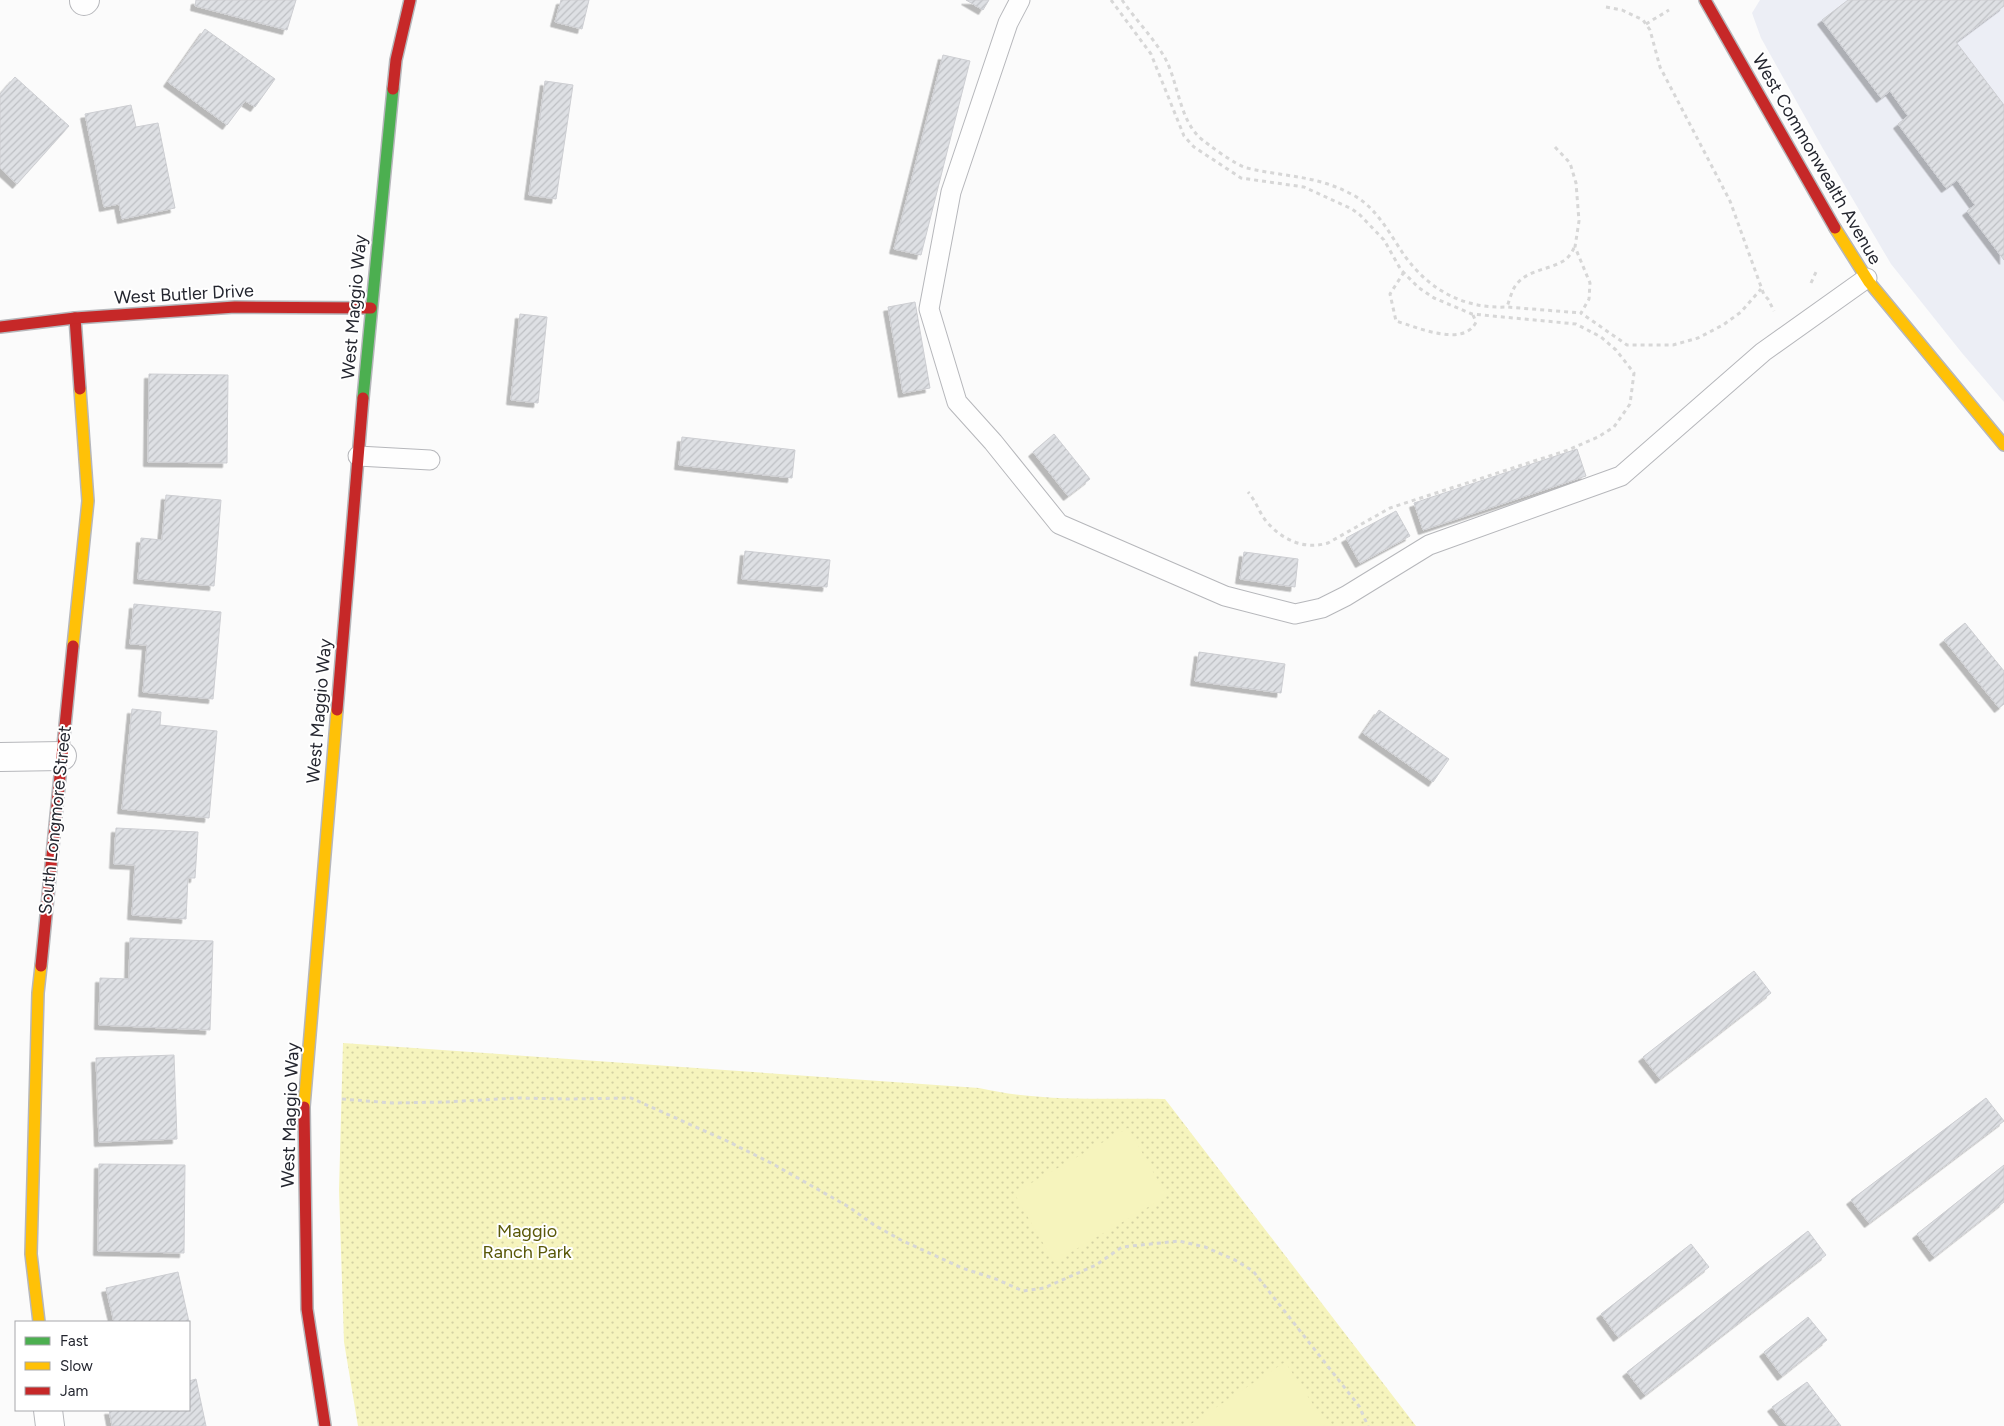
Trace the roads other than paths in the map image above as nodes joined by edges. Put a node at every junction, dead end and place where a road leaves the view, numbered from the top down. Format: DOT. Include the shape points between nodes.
graph roads {
  1 [pos="410,0"];
  2 [pos="1020,0"];
  3 [pos="1705,0"];
  4 [pos="1867,278"];
  5 [pos="371,308"];
  6 [pos="74,318"];
  7 [pos="0,328"];
  8 [pos="2004,445"];
  9 [pos="358,456"];
  10 [pos="430,460"];
  11 [pos="62,756"];
  12 [pos="0,757"];
  13 [pos="39,1321"];
  14 [pos="48,1411"];
  15 [pos="50,1426"];
  16 [pos="325,1426"];
  1 -- 5 [label="street, West Maggio Way" via="396,60"];
  2 -- 4 [label="lane" via="1008,23 951,192 929,309 957,402 1059,524 1225,596 1295,614 1322,608 1429,545 1621,476 1763,352"];
  3 -- 4 [label="street, West Commonwealth Avenue" via="1845,246"];
  4 -- 8 [label="street, West Commonwealth Avenue"];
  5 -- 6 [label="street, West Butler Drive" via="235,307"];
  5 -- 9 [label="street, West Maggio Way"];
  6 -- 7 [label="street, West Butler Drive"];
  6 -- 11 [label="street, South Longmore Street" via="88,501"];
  9 -- 10 [label="lane"];
  9 -- 16 [label="street, West Maggio Way" via="304,1113 307,1309"];
  11 -- 12 [label="street"];
  11 -- 13 [label="street, South Longmore Street" via="38,993 31,1254"];
  14 -- 15 [label="street"];
}
